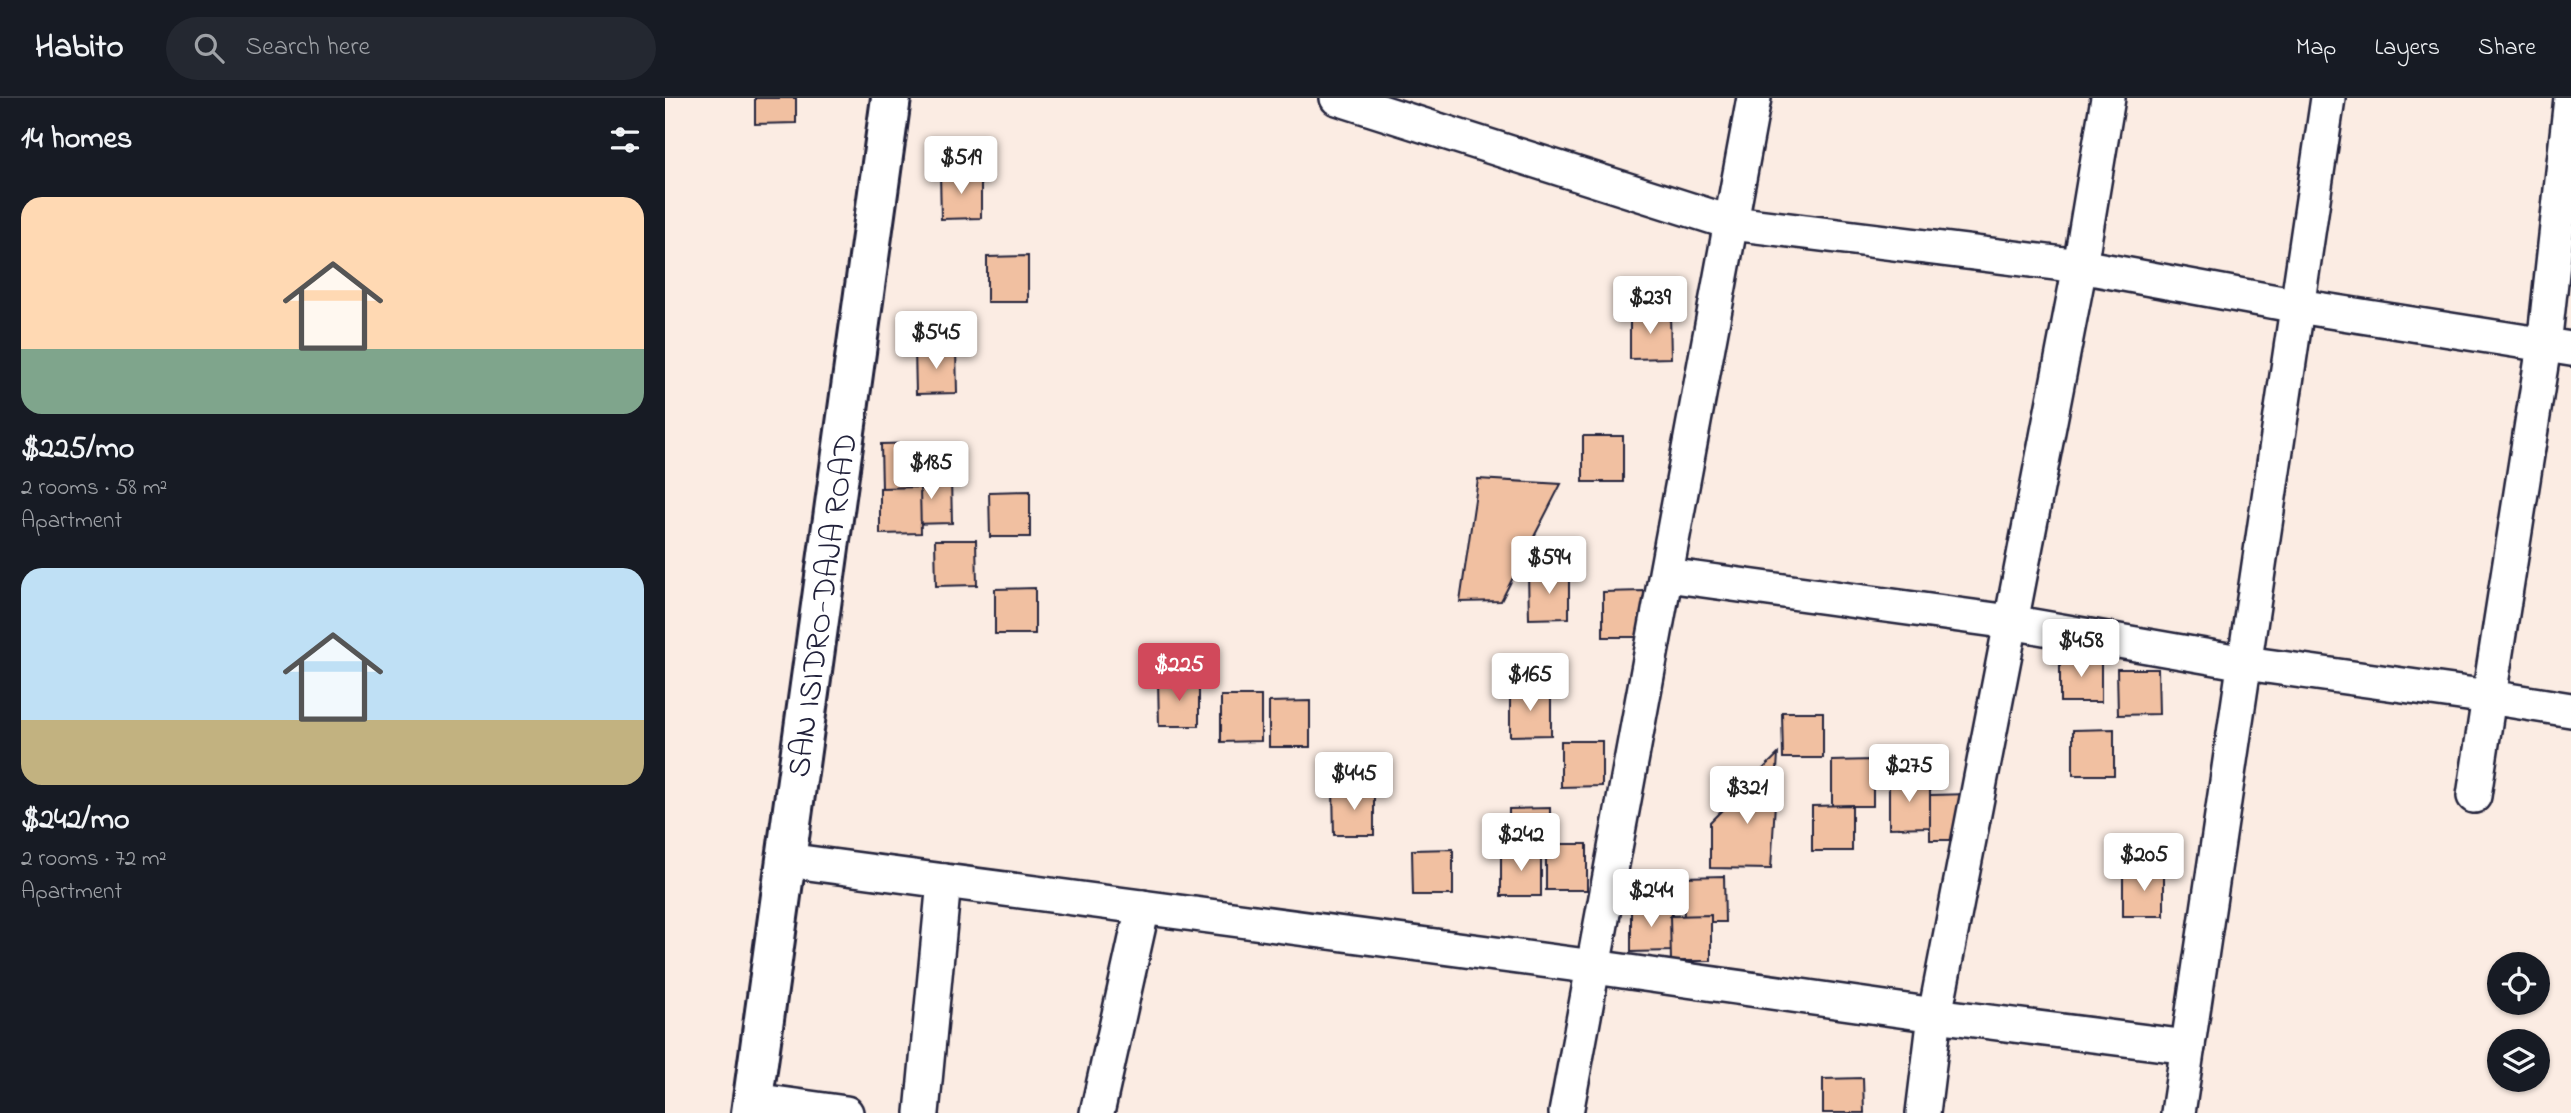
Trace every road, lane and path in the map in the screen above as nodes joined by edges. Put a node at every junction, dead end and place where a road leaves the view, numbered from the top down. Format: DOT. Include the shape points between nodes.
graph roads {
  1 [pos="891,98"];
  2 [pos="1337,98"];
  3 [pos="1754,98"];
  4 [pos="2108,98"];
  5 [pos="2328,98"];
  6 [pos="2571,98"];
  7 [pos="1732,223"];
  8 [pos="2080,265"];
  9 [pos="2298,306"];
  10 [pos="2558,348"];
  11 [pos="1667,575"];
  12 [pos="2010,622"];
  13 [pos="2245,663"];
  14 [pos="2489,697"];
  15 [pos="2571,710"];
  16 [pos="2474,796"];
  17 [pos="786,860"];
  18 [pos="944,881"];
  19 [pos="1143,907"];
  20 [pos="1594,967"];
  21 [pos="1935,1015"];
  22 [pos="2188,1046"];
  23 [pos="752,1107"];
  24 [pos="846,1113"];
  25 [pos="922,1113"];
  26 [pos="1097,1113"];
  27 [pos="1566,1113"];
  28 [pos="1923,1113"];
  29 [pos="2178,1113"];
  1 -- 17 [label="street, SAN ISIDRO-DAJA ROAD"];
  2 -- 7 [label="street"];
  3 -- 7 [label="street"];
  4 -- 8 [label="street"];
  5 -- 9 [label="street"];
  6 -- 10 [label="street"];
  7 -- 8 [label="street"];
  7 -- 11 [label="street"];
  8 -- 9 [label="street"];
  8 -- 12 [label="street"];
  9 -- 10 [label="street"];
  9 -- 13 [label="street"];
  10 -- 14 [label="street"];
  11 -- 12 [label="street"];
  11 -- 20 [label="street"];
  12 -- 13 [label="street"];
  12 -- 21 [label="street"];
  13 -- 14 [label="street"];
  13 -- 22 [label="street"];
  14 -- 15 [label="street"];
  14 -- 16 [label="street"];
  17 -- 18 [label="street"];
  17 -- 23 [label="street, SAN ISIDRO-DAJA ROAD"];
  18 -- 19 [label="street"];
  18 -- 25 [label="street"];
  19 -- 20 [label="street"];
  19 -- 26 [label="street"];
  20 -- 21 [label="street"];
  20 -- 27 [label="street"];
  21 -- 22 [label="street"];
  21 -- 28 [label="street"];
  22 -- 29 [label="street"];
  23 -- 24 [label="street"];
}
